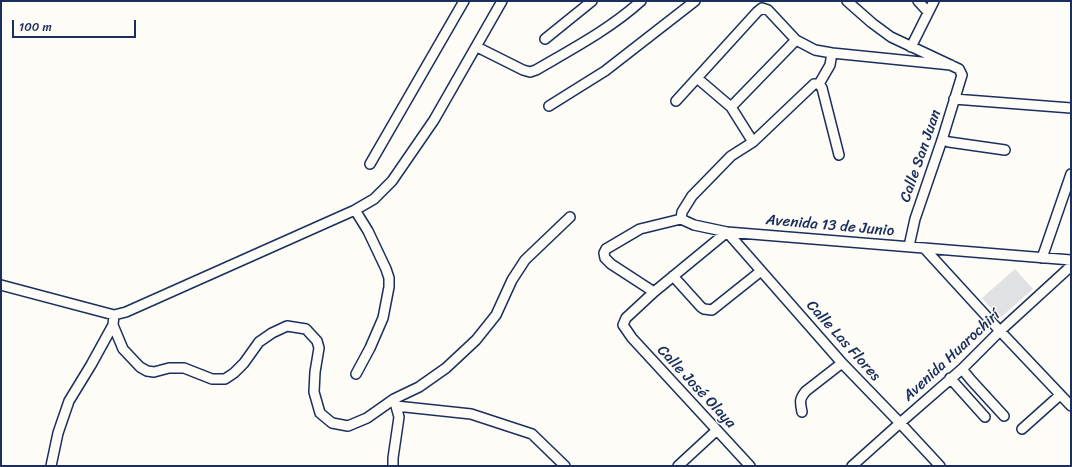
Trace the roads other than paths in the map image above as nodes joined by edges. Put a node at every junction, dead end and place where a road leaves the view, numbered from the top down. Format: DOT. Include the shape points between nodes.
graph roads {
  1 [pos="464,1"];
  2 [pos="592,1"];
  3 [pos="641,1"];
  4 [pos="695,1"];
  5 [pos="847,1"];
  6 [pos="918,1"];
  7 [pos="934,1"];
  8 [pos="499,2"];
  9 [pos="928,12"];
  10 [pos="545,39"];
  11 [pos="796,40"];
  12 [pos="477,47"];
  13 [pos="911,47"];
  14 [pos="832,53"];
  15 [pos="950,65"];
  16 [pos="697,78"];
  17 [pos="818,84"];
  18 [pos="954,99"];
  19 [pos="676,101"];
  20 [pos="549,106"];
  21 [pos="731,107"];
  22 [pos="1071,108"];
  23 [pos="942,140"];
  24 [pos="753,142"];
  25 [pos="1005,150"];
  26 [pos="839,155"];
  27 [pos="370,164"];
  28 [pos="1071,174"];
  29 [pos="355,210"];
  30 [pos="570,217"];
  31 [pos="681,219"];
  32 [pos="727,232"];
  33 [pos="909,246"];
  34 [pos="924,248"];
  35 [pos="1042,258"];
  36 [pos="1071,260"];
  37 [pos="1071,266"];
  38 [pos="761,271"];
  39 [pos="673,276"];
  40 [pos="1,285"];
  41 [pos="654,292"];
  42 [pos="114,314"];
  43 [pos="113,325"];
  44 [pos="1000,331"];
  45 [pos="842,363"];
  46 [pos="962,369"];
  47 [pos="356,374"];
  48 [pos="950,378"];
  49 [pos="1060,395"];
  50 [pos="395,403"];
  51 [pos="1071,406"];
  52 [pos="802,412"];
  53 [pos="985,416"];
  54 [pos="1004,416"];
  55 [pos="900,422"];
  56 [pos="1022,429"];
  57 [pos="717,430"];
  58 [pos="51,466"];
  59 [pos="393,466"];
  60 [pos="565,466"];
  61 [pos="678,466"];
  62 [pos="750,466"];
  63 [pos="852,466"];
  64 [pos="940,466"];
  1 -- 27 [label="street"];
  2 -- 10 [label="street"];
  3 -- 12 [label="street" via="596,35 530,72"];
  4 -- 20 [label="street" via="605,71"];
  5 -- 13 [label="street" via="872,24"];
  6 -- 9 [label="street"];
  7 -- 9 [label="street"];
  8 -- 12 [label="street"];
  9 -- 13 [label="street"];
  11 -- 14 [label="street" via="815,50"];
  11 -- 16 [label="street" via="768,10 762,8"];
  11 -- 21 [label="street"];
  12 -- 29 [label="street" via="434,120 392,181 374,199"];
  13 -- 15 [label="street"];
  14 -- 15 [label="street"];
  14 -- 17 [label="street" via="830,65"];
  15 -- 18 [label="street, Calle San Juan" via="959,69 962,75"];
  16 -- 19 [label="street"];
  16 -- 21 [label="street"];
  17 -- 24 [label="street" via="814,84"];
  17 -- 26 [label="street" via="822,88"];
  18 -- 22 [label="street"];
  18 -- 23 [label="street, Calle San Juan"];
  21 -- 24 [label="street"];
  23 -- 25 [label="street"];
  23 -- 33 [label="street, Calle San Juan" via="914,219"];
  24 -- 31 [label="street" via="731,156 692,196 682,212"];
  28 -- 35 [label="street"];
  29 -- 42 [label="street" via="126,312"];
  29 -- 47 [label="street" via="368,231 389,278 382,318"];
  30 -- 50 [label="street" via="525,260 512,280 496,315 476,340 446,368"];
  31 -- 32 [label="street, Avenida 13 de Junio" via="694,225"];
  31 -- 41 [label="street" via="640,229 606,249 604,253 611,264"];
  32 -- 33 [label="street, Avenida 13 de Junio"];
  32 -- 38 [label="street, Calle Las Flores"];
  32 -- 39 [label="street"];
  33 -- 34 [label="street, Avenida 13 de Junio"];
  34 -- 35 [label="street, Avenida 13 de Junio"];
  34 -- 44 [label="street"];
  35 -- 36 [label="street, Avenida 13 de Junio"];
  37 -- 44 [label="street, Avenida Huarochirí"];
  38 -- 39 [label="street" via="712,310 701,307"];
  38 -- 45 [label="street, Calle Las Flores"];
  39 -- 41 [label="street"];
  40 -- 42 [label="street"];
  41 -- 57 [label="street, Calle José Olaya" via="626,318 623,325"];
  42 -- 43 [label="street"];
  43 -- 50 [label="street" via="123,349 147,371 184,368 212,378 225,379 244,362 259,342 272,332 287,326 306,329 317,341 319,348 314,392 320,413 332,423 348,426"];
  43 -- 58 [label="street" via="69,401 58,433"];
  44 -- 46 [label="street, Avenida Huarochirí"];
  44 -- 49 [label="street"];
  45 -- 52 [label="street" via="806,390 800,402"];
  45 -- 55 [label="street, Calle Las Flores"];
  46 -- 48 [label="street, Avenida Huarochirí"];
  46 -- 54 [label="street"];
  48 -- 53 [label="street"];
  48 -- 55 [label="street, Avenida Huarochirí"];
  49 -- 51 [label="street"];
  49 -- 56 [label="street"];
  50 -- 59 [label="street" via="399,417"];
  50 -- 60 [label="street" via="472,414 532,434"];
  55 -- 63 [label="street, Avenida Huarochirí"];
  55 -- 64 [label="street, Calle Las Flores"];
  57 -- 61 [label="street"];
  57 -- 62 [label="street, Calle José Olaya"];
}
